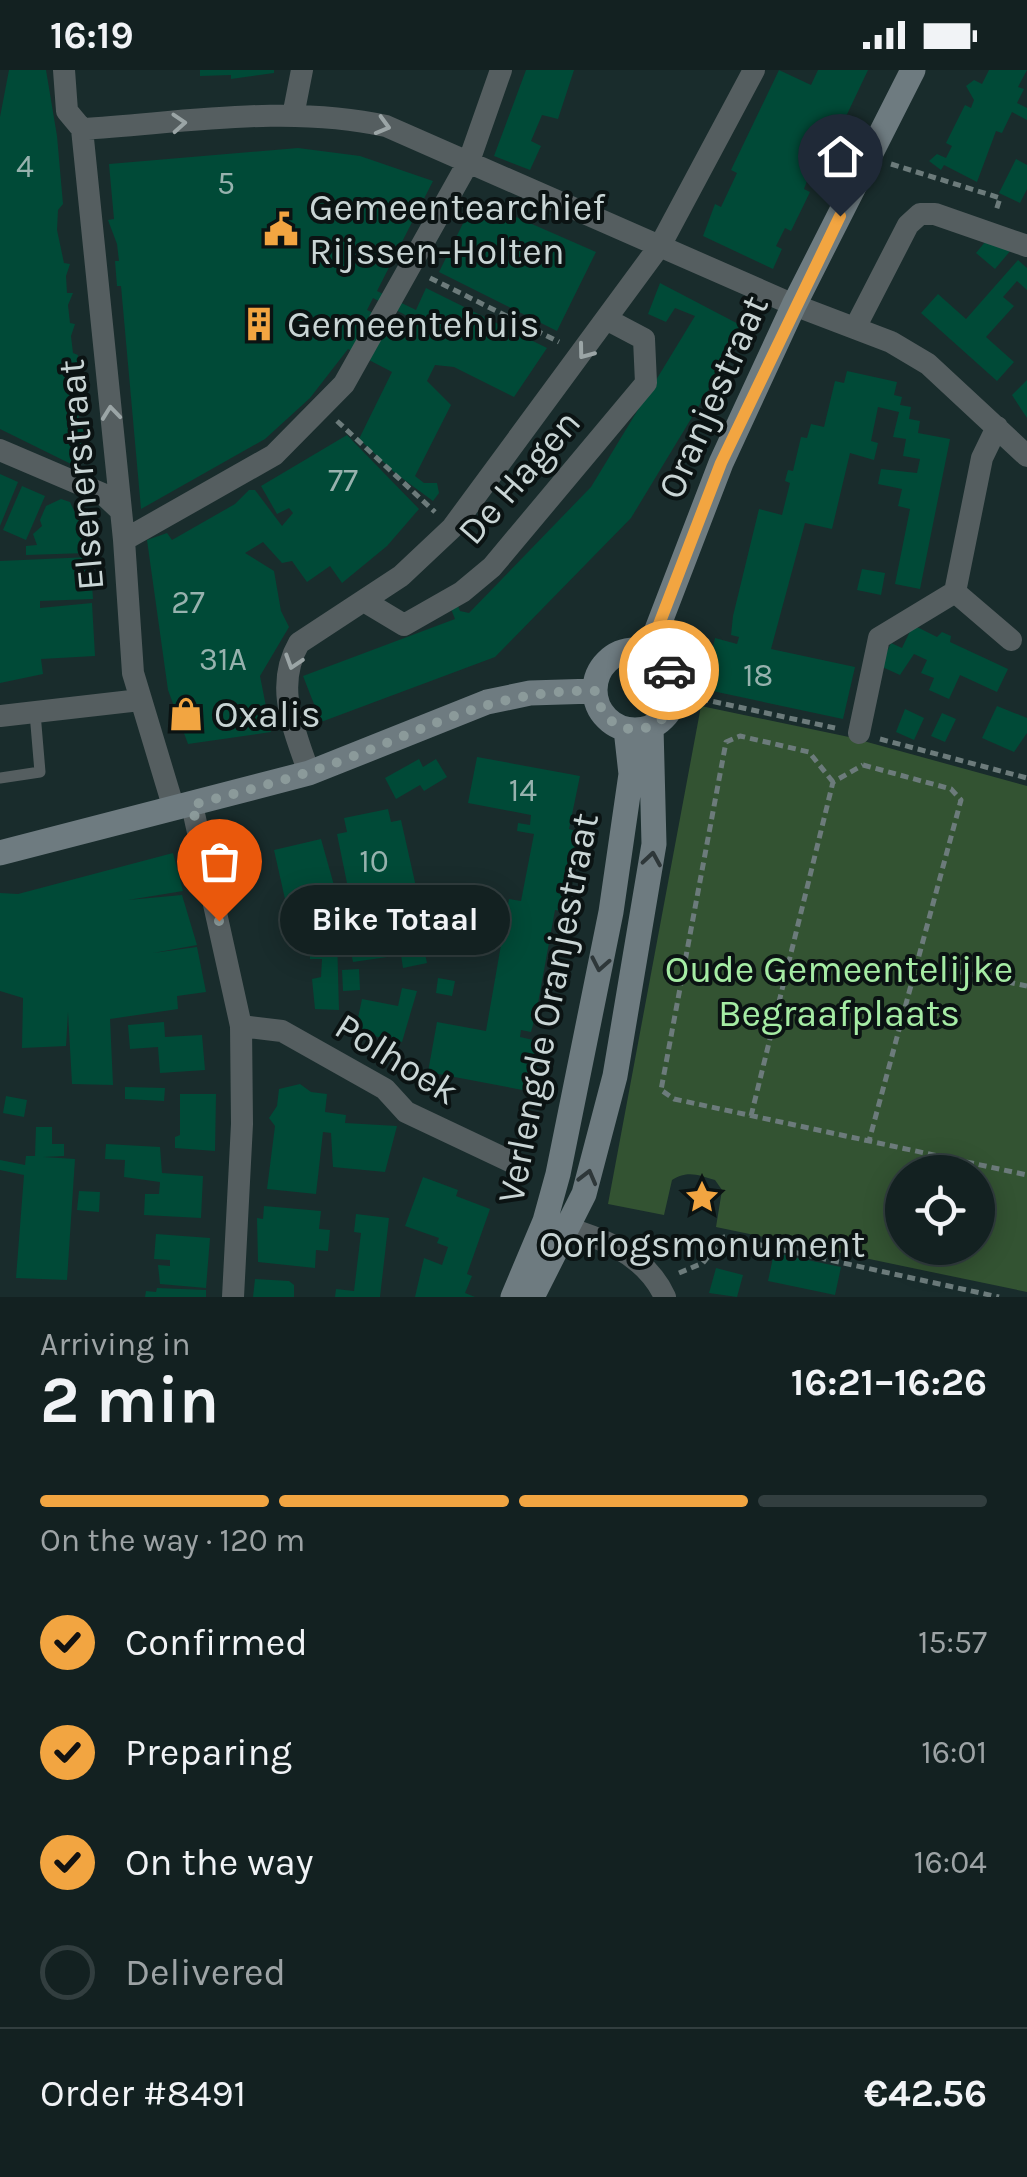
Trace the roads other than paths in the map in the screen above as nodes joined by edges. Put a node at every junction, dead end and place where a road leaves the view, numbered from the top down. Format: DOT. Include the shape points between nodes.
graph roads {
  1 [pos="64,70"];
  2 [pos="302,70"];
  3 [pos="501,70"];
  4 [pos="754,70"];
  5 [pos="913,70"];
  6 [pos="293,116"];
  7 [pos="82,129"];
  8 [pos="468,160"];
  9 [pos="662,244"];
  10 [pos="1027,246"];
  11 [pos="794,305"];
  12 [pos="608,320"];
  13 [pos="856,328"];
  14 [pos="997,427"];
  15 [pos="0,450"];
  16 [pos="1027,456"];
  17 [pos="120,510"];
  18 [pos="124,540"];
  19 [pos="955,592"];
  20 [pos="364,600"];
  21 [pos="1011,640"];
  22 [pos="653,641"];
  23 [pos="596,691"];
  24 [pos="140,700"];
  25 [pos="35,713"];
  26 [pos="0,716"];
  27 [pos="639,728"];
  28 [pos="859,733"];
  29 [pos="309,772"];
  30 [pos="0,778"];
  31 [pos="183,807"];
  32 [pos="0,853"];
  33 [pos="241,1026"];
  34 [pos="514,1163"];
  35 [pos="557,1225"];
  36 [pos="661,1289"];
  37 [pos="233,1297"];
  38 [pos="513,1297"];
  39 [pos="532,1297"];
  1 -- 7 [label="street, Elsenerstraat" via="67,110"];
  2 -- 6 [label="street"];
  3 -- 8 [label="street"];
  4 -- 9 [label="street, De Hagen"];
  5 -- 11 [label="street, Oranjestraat"];
  7 -- 6 [label="street, one-way"];
  6 -- 8 [label="street, one-way" via="386,126"];
  17 -- 7 [label="street, Elsenerstraat, one-way"];
  8 -- 9 [label="street"];
  8 -- 18 [label="street" via="353,369 324,409 239,479"];
  9 -- 11 [label="street"];
  9 -- 12 [label="street, De Hagen"];
  10 -- 13 [label="street" via="920,214 908,224"];
  11 -- 13 [label="street"];
  11 -- 22 [label="street, Oranjestraat" via="721,463"];
  12 -- 20 [label="street, De Hagen, one-way" via="452,528 402,576"];
  12 -- 20 [label="street, De Hagen" via="644,339 646,382 492,567 404,625"];
  13 -- 14 [label="street" via="928,364"];
  14 -- 16 [label="street"];
  14 -- 19 [label="street" via="982,458"];
  15 -- 17 [label="street" via="103,494"];
  17 -- 18 [label="street, Elsenerstraat"];
  18 -- 24 [label="street, Elsenerstraat" via="132,672"];
  19 -- 21 [label="street"];
  19 -- 28 [label="street" via="879,638"];
  20 -- 29 [label="street, De Hagen, one-way" via="299,643 290,658 288,707"];
  22 -- 23 [label="street" via="612,658"];
  22 -- 27 [label="street" via="676,689 664,718"];
  23 -- 27 [label="street" via="608,720"];
  23 -- 29 [label="street" via="487,702"];
  24 -- 25 [label="street"];
  24 -- 31 [label="street, Elsenerstraat"];
  25 -- 26 [label="street"];
  25 -- 30 [label="lane" via="40,772"];
  27 -- 35 [label="street, Verlengde Oranjestraat, one-way"];
  35 -- 27 [label="street, Verlengde Oranjestraat, one-way" via="615,1076 654,844"];
  29 -- 31 [label="street"];
  31 -- 32 [label="street"];
  31 -- 33 [label="street, Elsenerstraat"];
  33 -- 34 [label="street, Polhoek" via="294,1036 385,1089 406,1112"];
  33 -- 37 [label="street, Elsenerstraat"];
  35 -- 36 [label="street" via="626,1252"];
  35 -- 38 [label="street, Verlengde Oranjestraat"];
  35 -- 39 [label="street, Verlengde Oranjestraat"];
}
